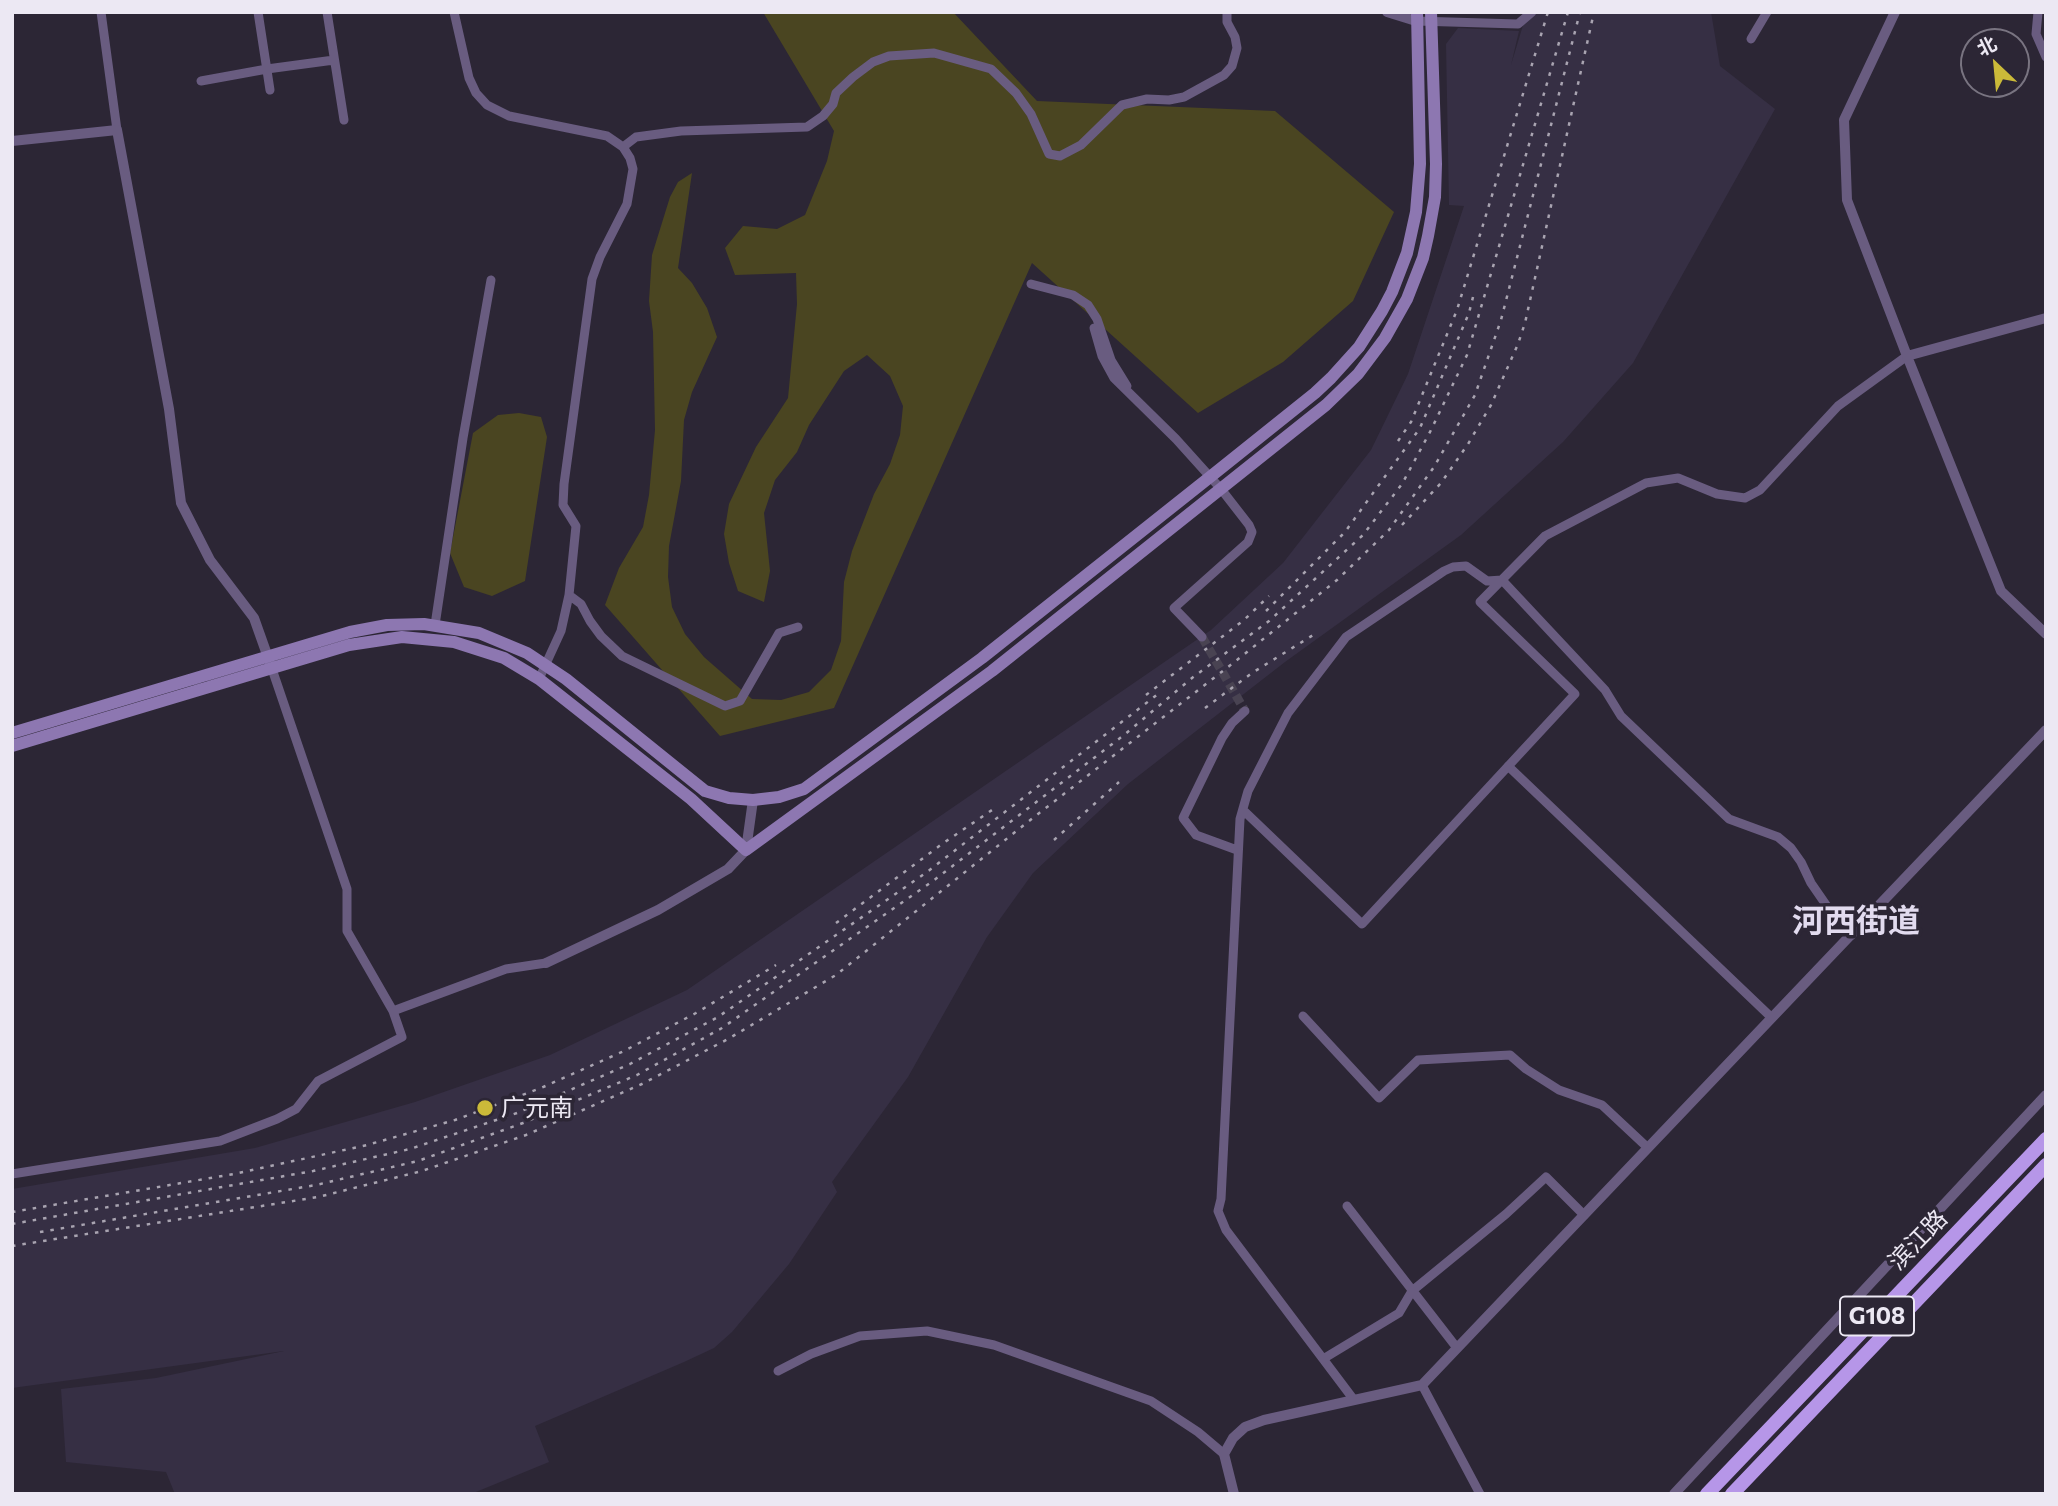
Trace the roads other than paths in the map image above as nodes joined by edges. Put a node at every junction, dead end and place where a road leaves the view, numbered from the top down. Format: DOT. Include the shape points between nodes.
graph roads {
  1 [pos="101,12"];
  2 [pos="258,12"];
  3 [pos="327,12"];
  4 [pos="454,12"];
  5 [pos="1227,12"];
  6 [pos="1532,12"];
  7 [pos="1767,12"];
  8 [pos="1895,12"];
  9 [pos="2038,12"];
  10 [pos="1391,13"];
  11 [pos="1417,17"];
  12 [pos="1430,17"];
  13 [pos="1751,39"];
  14 [pos="2046,57"];
  15 [pos="334,60"];
  16 [pos="267,69"];
  17 [pos="201,81"];
  18 [pos="270,90"];
  19 [pos="344,120"];
  20 [pos="117,130"];
  21 [pos="12,141"];
  22 [pos="623,147"];
  23 [pos="491,280"];
  24 [pos="1031,284"];
  25 [pos="2046,318"];
  26 [pos="1094,328"];
  27 [pos="1907,356"];
  28 [pos="1136,398"];
  29 [pos="1210,477"];
  30 [pos="1221,489"];
  31 [pos="1502,580"];
  32 [pos="569,595"];
  33 [pos="435,625"];
  34 [pos="798,627"];
  35 [pos="2046,634"];
  36 [pos="1202,637"];
  37 [pos="270,663"];
  38 [pos="545,664"];
  39 [pos="539,679"];
  40 [pos="1245,711"];
  41 [pos="2046,730"];
  42 [pos="12,733"];
  43 [pos="12,746"];
  44 [pos="1508,766"];
  45 [pos="753,800"];
  46 [pos="1243,810"];
  47 [pos="746,850"];
  48 [pos="1237,850"];
  49 [pos="1852,934"];
  50 [pos="546,963"];
  51 [pos="393,1011"];
  52 [pos="1303,1016"];
  53 [pos="1772,1018"];
  54 [pos="2046,1095"];
  55 [pos="2046,1139"];
  56 [pos="1648,1148"];
  57 [pos="2046,1165"];
  58 [pos="12,1174"];
  59 [pos="1347,1206"];
  60 [pos="1584,1215"];
  61 [pos="1412,1291"];
  62 [pos="1457,1348"];
  63 [pos="1323,1359"];
  64 [pos="778,1371"];
  65 [pos="1422,1385"];
  66 [pos="1354,1400"];
  67 [pos="1224,1454"];
  68 [pos="1234,1494"];
  69 [pos="1480,1494"];
  70 [pos="1674,1494"];
  71 [pos="1707,1494"];
  72 [pos="1732,1494"];
  1 -- 20 [label="street"];
  2 -- 16 [label="street"];
  3 -- 15 [label="street"];
  4 -- 22 [label="street" via="469,78 487,104 509,116 607,136"];
  5 -- 22 [label="street" via="1237,48 1224,75 1184,97 1122,105 1081,145 1060,156 1049,154 1031,114 991,69 933,53 889,56 873,62 836,93 823,116 807,127 681,131 636,137"];
  6 -- 12 [label="street" via="1518,24"];
  7 -- 13 [label="street"];
  8 -- 27 [label="street" via="1844,120 1847,200"];
  9 -- 14 [label="street" via="2036,34"];
  10 -- 11 [label="street"];
  11 -- 12 [label="street"];
  11 -- 29 [label="main road" via="1418,196 1410,243 1392,292 1359,347 1331,379"];
  12 -- 30 [label="main road" via="1434,197 1426,247 1407,299 1385,338 1343,390"];
  15 -- 16 [label="street"];
  15 -- 19 [label="street"];
  16 -- 17 [label="street"];
  16 -- 18 [label="street"];
  20 -- 21 [label="street"];
  20 -- 37 [label="street" via="169,409 181,503 210,560 254,618"];
  22 -- 32 [label="street" via="633,174 627,204 593,279 564,484 563,505 576,526"];
  23 -- 33 [label="street"];
  24 -- 28 [label="street" via="1073,295 1088,305 1111,360"];
  25 -- 27 [label="street"];
  26 -- 28 [label="street" via="1109,371"];
  27 -- 31 [label="street" via="1839,405 1760,490 1745,498 1717,494 1678,478 1646,483 1545,536"];
  27 -- 35 [label="street" via="2001,591"];
  28 -- 29 [label="street"];
  29 -- 30 [label="street"];
  29 -- 45 [label="main road" via="982,658 804,789"];
  30 -- 36 [label="street" via="1252,532 1248,542 1174,608"];
  30 -- 47 [label="main road" via="992,671"];
  31 -- 44 [label="street" via="1480,601 1575,694"];
  31 -- 46 [label="street" via="1487,581 1466,566 1444,570 1346,638 1289,713 1248,791"];
  31 -- 49 [label="street" via="1605,691 1621,716 1729,819 1778,837 1791,848 1831,912"];
  32 -- 34 [label="street" via="622,656 725,706 740,701 779,633"];
  32 -- 38 [label="street" via="561,631"];
  33 -- 37 [label="main road" via="369,628"];
  33 -- 38 [label="main road" via="496,639"];
  37 -- 39 [label="main road" via="358,643 419,638 488,652"];
  37 -- 42 [label="main road"];
  37 -- 43 [label="main road"];
  37 -- 51 [label="street" via="347,889 347,931"];
  38 -- 39 [label="street"];
  38 -- 45 [label="main road" via="705,791"];
  39 -- 47 [label="main road" via="691,799"];
  40 -- 48 [label="street" via="1222,738 1183,818 1196,835"];
  41 -- 49 [label="street"];
  44 -- 46 [label="street" via="1362,924"];
  44 -- 53 [label="street"];
  45 -- 47 [label="street"];
  46 -- 48 [label="street"];
  47 -- 50 [label="street" via="728,869 658,910"];
  48 -- 63 [label="street" via="1218,1211 1226,1230"];
  49 -- 53 [label="street"];
  50 -- 51 [label="street" via="506,969"];
  51 -- 58 [label="street" via="402,1037 318,1082 296,1109 277,1119 220,1141"];
  52 -- 56 [label="street" via="1379,1098 1418,1060 1510,1055 1559,1090 1602,1105"];
  53 -- 56 [label="street"];
  54 -- 70 [label="street"];
  55 -- 71 [label="highway, 滨江路 / G108"];
  56 -- 60 [label="street"];
  57 -- 72 [label="highway, 滨江路 / G108"];
  59 -- 61 [label="street"];
  60 -- 61 [label="street" via="1546,1177"];
  60 -- 62 [label="street"];
  61 -- 62 [label="street"];
  61 -- 63 [label="street" via="1399,1313"];
  62 -- 65 [label="street"];
  63 -- 66 [label="street"];
  64 -- 67 [label="street" via="860,1336 927,1331 994,1345 1151,1401"];
  65 -- 66 [label="street"];
  65 -- 69 [label="street"];
  66 -- 67 [label="street" via="1245,1427"];
  67 -- 68 [label="street"];
}
